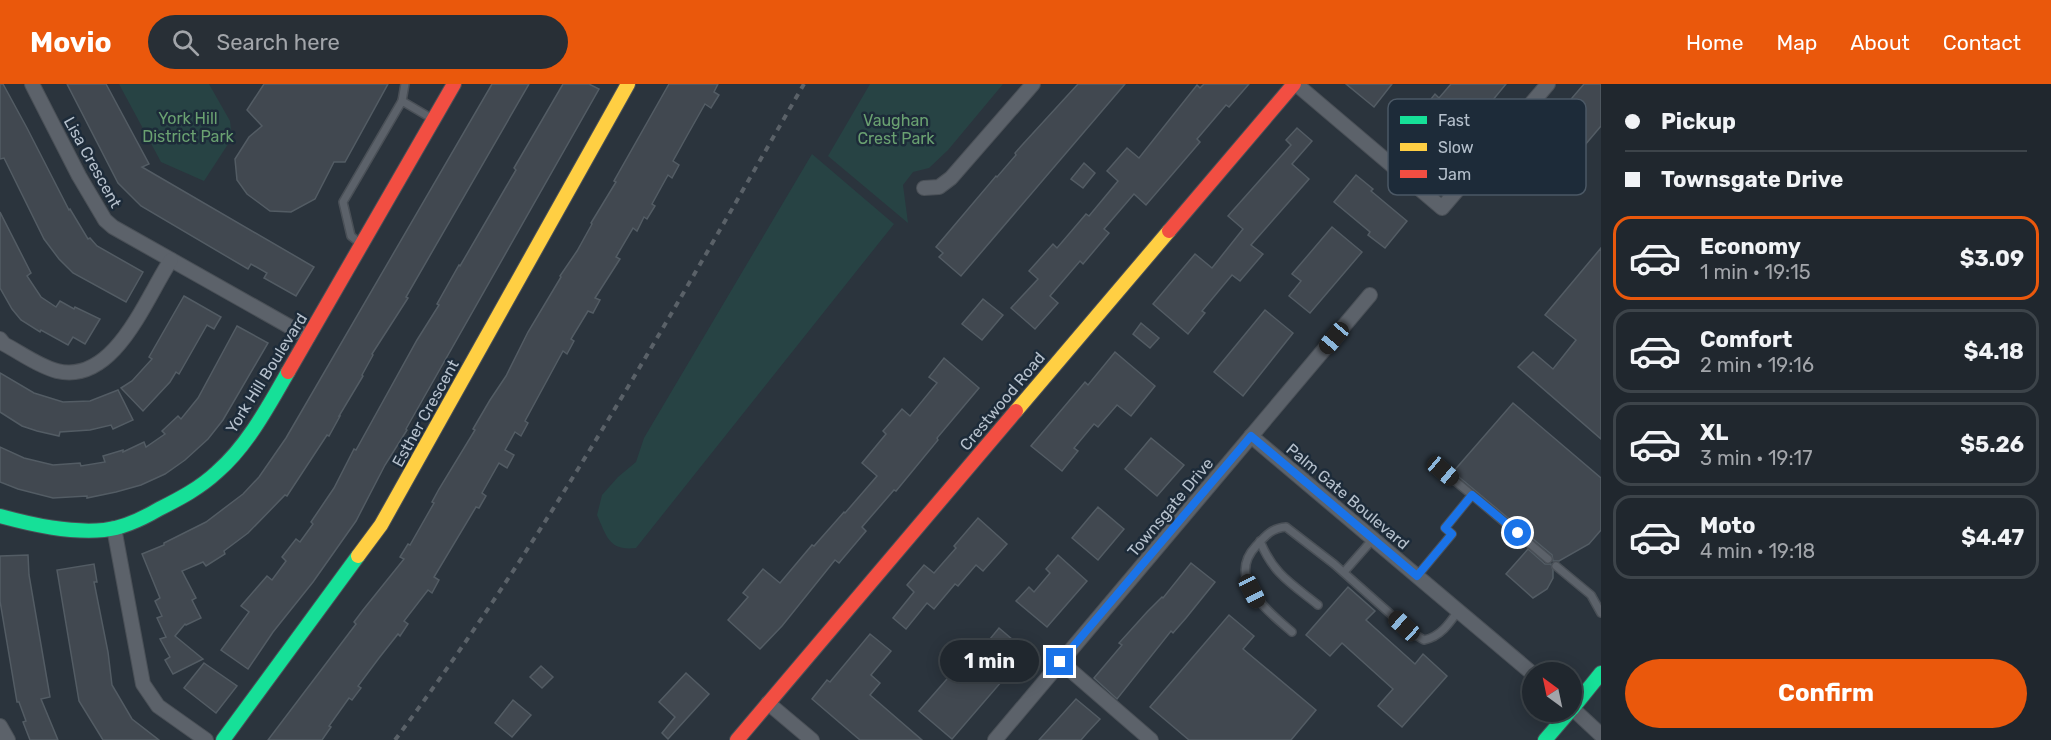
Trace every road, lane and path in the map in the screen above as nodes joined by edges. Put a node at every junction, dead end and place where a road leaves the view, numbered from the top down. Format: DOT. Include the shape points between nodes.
graph roads {
  1 [pos="32,84"];
  2 [pos="405,84"];
  3 [pos="454,84"];
  4 [pos="628,84"];
  5 [pos="1033,84"];
  6 [pos="1295,84"];
  7 [pos="1548,84"];
  8 [pos="1535,99"];
  9 [pos="402,101"];
  10 [pos="433,120"];
  11 [pos="1388,162"];
  12 [pos="924,188"];
  13 [pos="1427,195"];
  14 [pos="1453,195"];
  15 [pos="362,244"];
  16 [pos="171,260"];
  17 [pos="1370,295"];
  18 [pos="308,337"];
  19 [pos="0,339"];
  20 [pos="1251,436"];
  21 [pos="1443,471"];
  22 [pos="1472,495"];
  23 [pos="0,516"];
  24 [pos="114,528"];
  25 [pos="1373,539"];
  26 [pos="1260,541"];
  27 [pos="1548,559"];
  28 [pos="1556,566"];
  29 [pos="1344,572"];
  30 [pos="1417,576"];
  31 [pos="1591,595"];
  32 [pos="1601,598"];
  33 [pos="1318,605"];
  34 [pos="1458,611"];
  35 [pos="1601,613"];
  36 [pos="1404,626"];
  37 [pos="1292,632"];
  38 [pos="1414,634"];
  39 [pos="1060,662"];
  40 [pos="1522,665"];
  41 [pos="1601,673"];
  42 [pos="1582,697"];
  43 [pos="768,703"];
  44 [pos="1582,718"];
  45 [pos="1561,722"];
  46 [pos="0,726"];
  47 [pos="1601,735"];
  48 [pos="8,740"];
  49 [pos="206,740"];
  50 [pos="223,740"];
  51 [pos="737,740"];
  52 [pos="812,740"];
  53 [pos="995,740"];
  54 [pos="1151,740"];
  55 [pos="1545,740"];
  1 -- 16 [label="street, Lisa Crescent" via="105,220"];
  2 -- 9 [label="lane"];
  3 -- 10 [label="street, York Hill Boulevard"];
  4 -- 50 [label="street, Esther Crescent" via="381,525"];
  5 -- 12 [label="street" via="951,178 939,187"];
  6 -- 11 [label="street"];
  6 -- 43 [label="street, Crestwood Road"];
  7 -- 8 [label="street"];
  9 -- 10 [label="lane"];
  9 -- 15 [label="lane" via="343,202 351,236"];
  10 -- 15 [label="street, York Hill Boulevard"];
  13 -- 14 [label="street" via="1442,208"];
  15 -- 18 [label="street, York Hill Boulevard"];
  16 -- 18 [label="street, Lisa Crescent"];
  16 -- 19 [label="street" via="124,340 88,369 58,371 40,365"];
  17 -- 20 [label="street, Townsgate Drive"];
  18 -- 24 [label="street, York Hill Boulevard" via="227,464 195,489 132,523"];
  20 -- 25 [label="street, Palm Gate Boulevard"];
  20 -- 39 [label="street, Townsgate Drive"];
  21 -- 22 [label="lane"];
  22 -- 27 [label="lane"];
  22 -- 30 [label="lane" via="1445,528 1452,534"];
  23 -- 24 [label="street, York Hill Boulevard" via="59,527 99,531"];
  24 -- 49 [label="street" via="144,684 158,706"];
  25 -- 29 [label="lane"];
  25 -- 30 [label="street, Palm Gate Boulevard"];
  26 -- 29 [label="lane" via="1274,528 1286,527"];
  26 -- 33 [label="lane" via="1277,572"];
  26 -- 37 [label="lane" via="1246,563 1246,580 1258,602"];
  28 -- 31 [label="lane"];
  29 -- 36 [label="lane"];
  30 -- 34 [label="street, Palm Gate Boulevard"];
  31 -- 32 [label="lane"];
  31 -- 35 [label="lane"];
  34 -- 38 [label="lane" via="1433,638 1424,640"];
  34 -- 40 [label="street, Palm Gate Boulevard"];
  39 -- 53 [label="street, Townsgate Drive"];
  39 -- 54 [label="street"];
  41 -- 42 [label="street"];
  43 -- 51 [label="street, Crestwood Road"];
  43 -- 52 [label="street"];
  44 -- 47 [label="street"];
  45 -- 55 [label="street"];
  46 -- 48 [label="street"];
}
